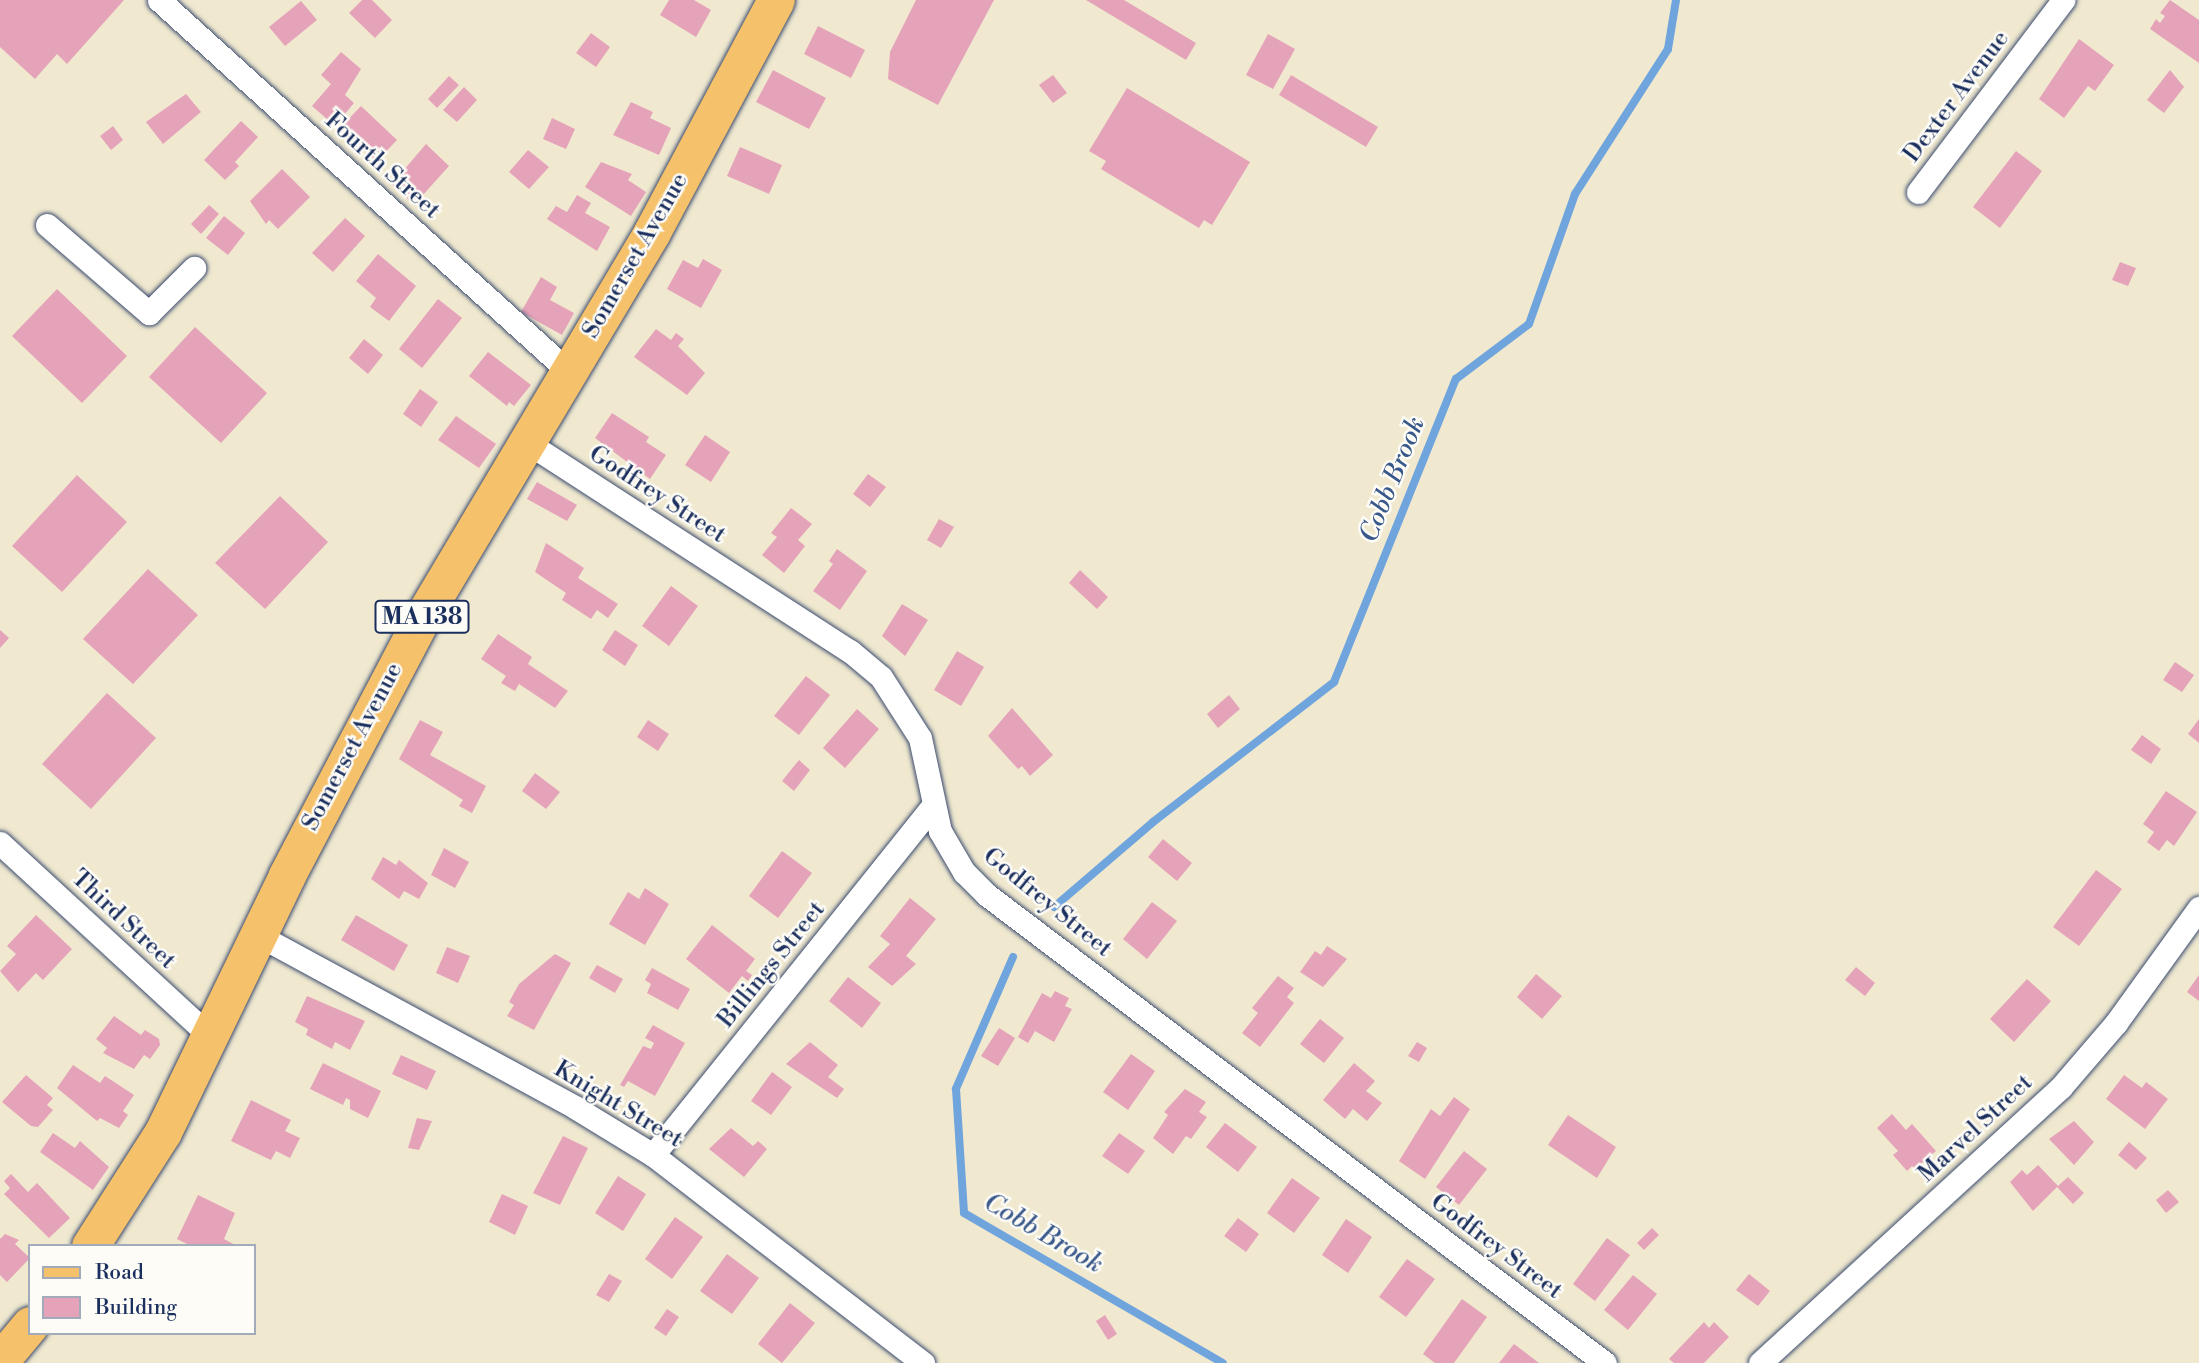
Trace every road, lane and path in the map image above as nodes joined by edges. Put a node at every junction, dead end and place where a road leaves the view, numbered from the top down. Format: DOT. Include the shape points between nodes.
graph roads {
  1 [pos="159,0"];
  2 [pos="776,0"];
  3 [pos="2063,0"];
  4 [pos="1918,192"];
  5 [pos="47,225"];
  6 [pos="194,268"];
  7 [pos="568,371"];
  8 [pos="528,443"];
  9 [pos="931,808"];
  10 [pos="0,844"];
  11 [pos="2199,908"];
  12 [pos="258,935"];
  13 [pos="210,1036"];
  14 [pos="653,1155"];
  15 [pos="91,1244"];
  16 [pos="28,1327"];
  17 [pos="0,1361"];
  18 [pos="923,1363"];
  19 [pos="1605,1363"];
  20 [pos="1760,1363"];
  1 -- 7 [label="street, Fourth Street"];
  2 -- 7 [label="main road, Somerset Avenue / MA 138" via="652,232"];
  3 -- 4 [label="street, Dexter Avenue"];
  5 -- 6 [label="street" via="149,313"];
  7 -- 8 [label="main road, Somerset Avenue / MA 138"];
  8 -- 9 [label="street, Godfrey Street" via="850,651 881,677 920,738"];
  8 -- 12 [label="main road, Somerset Avenue / MA 138" via="422,618"];
  9 -- 14 [label="street, Billings Street"];
  9 -- 19 [label="street, Godfrey Street" via="951,853 987,895"];
  10 -- 13 [label="street, Third Street"];
  11 -- 20 [label="street, Marvel Street" via="2116,1023 2061,1087"];
  12 -- 13 [label="main road, Somerset Avenue / MA 138"];
  12 -- 14 [label="street, Knight Street" via="576,1108"];
  13 -- 15 [label="main road, Somerset Avenue / MA 138" via="163,1132"];
  14 -- 18 [label="street, Knight Street"];
  16 -- 17 [label="main road"];
}
